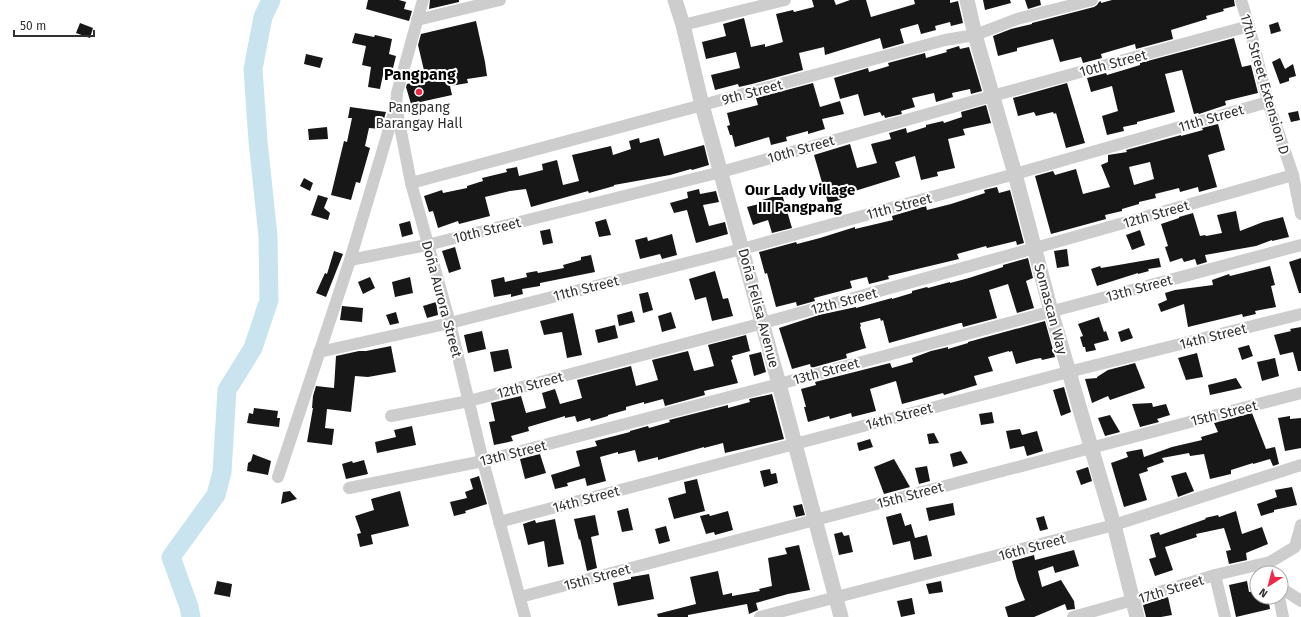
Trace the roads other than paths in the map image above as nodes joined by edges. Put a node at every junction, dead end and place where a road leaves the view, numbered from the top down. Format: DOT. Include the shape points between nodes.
graph roads {
  1 [pos="423,0"];
  2 [pos="500,0"];
  3 [pos="675,0"];
  4 [pos="785,0"];
  5 [pos="967,0"];
  6 [pos="1092,0"];
  7 [pos="1241,0"];
  8 [pos="417,20"];
  9 [pos="683,25"];
  10 [pos="1249,26"];
  11 [pos="975,35"];
  12 [pos="992,96"];
  13 [pos="1268,102"];
  14 [pos="702,105"];
  15 [pos="396,106"];
  16 [pos="721,172"];
  17 [pos="1015,174"];
  18 [pos="1293,175"];
  19 [pos="411,183"];
  20 [pos="1301,214"];
  21 [pos="428,245"];
  22 [pos="1301,245"];
  23 [pos="1035,248"];
  24 [pos="742,249"];
  25 [pos="350,260"];
  26 [pos="1051,311"];
  27 [pos="1301,314"];
  28 [pos="450,323"];
  29 [pos="763,324"];
  30 [pos="319,352"];
  31 [pos="1068,372"];
  32 [pos="779,384"];
  33 [pos="1301,393"];
  34 [pos="469,401"];
  35 [pos="391,416"];
  36 [pos="795,443"];
  37 [pos="1090,447"];
  38 [pos="483,461"];
  39 [pos="1301,465"];
  40 [pos="278,477"];
  41 [pos="349,488"];
  42 [pos="815,520"];
  43 [pos="499,522"];
  44 [pos="1114,525"];
  45 [pos="1301,525"];
  46 [pos="1273,565"];
  47 [pos="1249,570"];
  48 [pos="1214,575"];
  49 [pos="1289,593"];
  50 [pos="520,597"];
  51 [pos="836,598"];
  52 [pos="1133,600"];
  53 [pos="1301,601"];
  54 [pos="1280,605"];
  55 [pos="525,617"];
  56 [pos="760,617"];
  57 [pos="841,617"];
  58 [pos="1072,617"];
  59 [pos="1137,617"];
  60 [pos="1225,617"];
  61 [pos="1283,617"];
  1 -- 8 [label="street, Doña Aurora Street"];
  2 -- 8 [label="street"];
  3 -- 9 [label="street, Doña Felisa Avenue"];
  4 -- 9 [label="street"];
  5 -- 11 [label="street, Somascan Way"];
  6 -- 11 [label="street, 9th Street" via="1018,19"];
  7 -- 10 [label="street, 17th Street Extension D"];
  8 -- 15 [label="street, Doña Aurora Street" via="397,93"];
  9 -- 14 [label="street, Doña Felisa Avenue"];
  10 -- 12 [label="street, 10th Street"];
  10 -- 13 [label="street, 17th Street Extension D"];
  11 -- 12 [label="street, Somascan Way"];
  11 -- 14 [label="street, 9th Street" via="945,40"];
  12 -- 16 [label="street, 10th Street"];
  12 -- 17 [label="street, Somascan Way"];
  13 -- 17 [label="street, 11th Street"];
  13 -- 18 [label="street, 17th Street Extension D"];
  14 -- 16 [label="street, Doña Felisa Avenue"];
  14 -- 19 [label="street, 9th Street"];
  15 -- 19 [label="street, Doña Aurora Street"];
  15 -- 25 [label="street"];
  16 -- 21 [label="street, 10th Street"];
  16 -- 24 [label="street, Doña Felisa Avenue"];
  17 -- 23 [label="street, Somascan Way"];
  17 -- 24 [label="street, 11th Street"];
  18 -- 20 [label="street, 17th Street Extension D"];
  18 -- 23 [label="street, 12th Street"];
  19 -- 21 [label="street, Doña Aurora Street"];
  21 -- 25 [label="street, 10th Street"];
  21 -- 28 [label="street, Doña Aurora Street"];
  22 -- 26 [label="street, 13th Street"];
  23 -- 26 [label="street, Somascan Way"];
  23 -- 29 [label="street, 12th Street"];
  24 -- 28 [label="street, 11th Street"];
  24 -- 29 [label="street, Doña Felisa Avenue"];
  25 -- 30 [label="street"];
  26 -- 31 [label="street, Somascan Way"];
  26 -- 32 [label="street, 13th Street"];
  27 -- 31 [label="street, 14th Street"];
  28 -- 30 [label="street, 11th Street"];
  28 -- 34 [label="street, Doña Aurora Street"];
  29 -- 32 [label="street, Doña Felisa Avenue"];
  29 -- 34 [label="street, 12th Street"];
  30 -- 40 [label="street"];
  31 -- 36 [label="street, 14th Street"];
  31 -- 37 [label="street, Somascan Way"];
  32 -- 36 [label="street, Doña Felisa Avenue"];
  32 -- 38 [label="street, 13th Street"];
  33 -- 37 [label="street, 15th Street"];
  34 -- 35 [label="street, 12th Street"];
  34 -- 38 [label="street, Doña Aurora Street"];
  36 -- 42 [label="street, Doña Felisa Avenue"];
  36 -- 43 [label="street, 14th Street"];
  37 -- 42 [label="street, 15th Street"];
  37 -- 44 [label="street, Somascan Way"];
  38 -- 41 [label="street, 13th Street"];
  38 -- 43 [label="street, Doña Aurora Street"];
  39 -- 44 [label="street, 16th Street"];
  42 -- 50 [label="street, 15th Street"];
  42 -- 51 [label="street, Doña Felisa Avenue"];
  43 -- 50 [label="street, Doña Aurora Street"];
  44 -- 51 [label="street, 16th Street"];
  44 -- 52 [label="street, Somascan Way"];
  45 -- 46 [label="street" via="1295,547"];
  47 -- 48 [label="street, 17th Street"];
  48 -- 52 [label="street, 17th Street"];
  48 -- 60 [label="street"];
  49 -- 53 [label="street"];
  50 -- 55 [label="street, Doña Aurora Street"];
  51 -- 56 [label="street, 16th Street"];
  51 -- 57 [label="street, Doña Felisa Avenue"];
  52 -- 58 [label="street, 17th Street"];
  52 -- 59 [label="street, Somascan Way"];
  54 -- 61 [label="street"];
}
